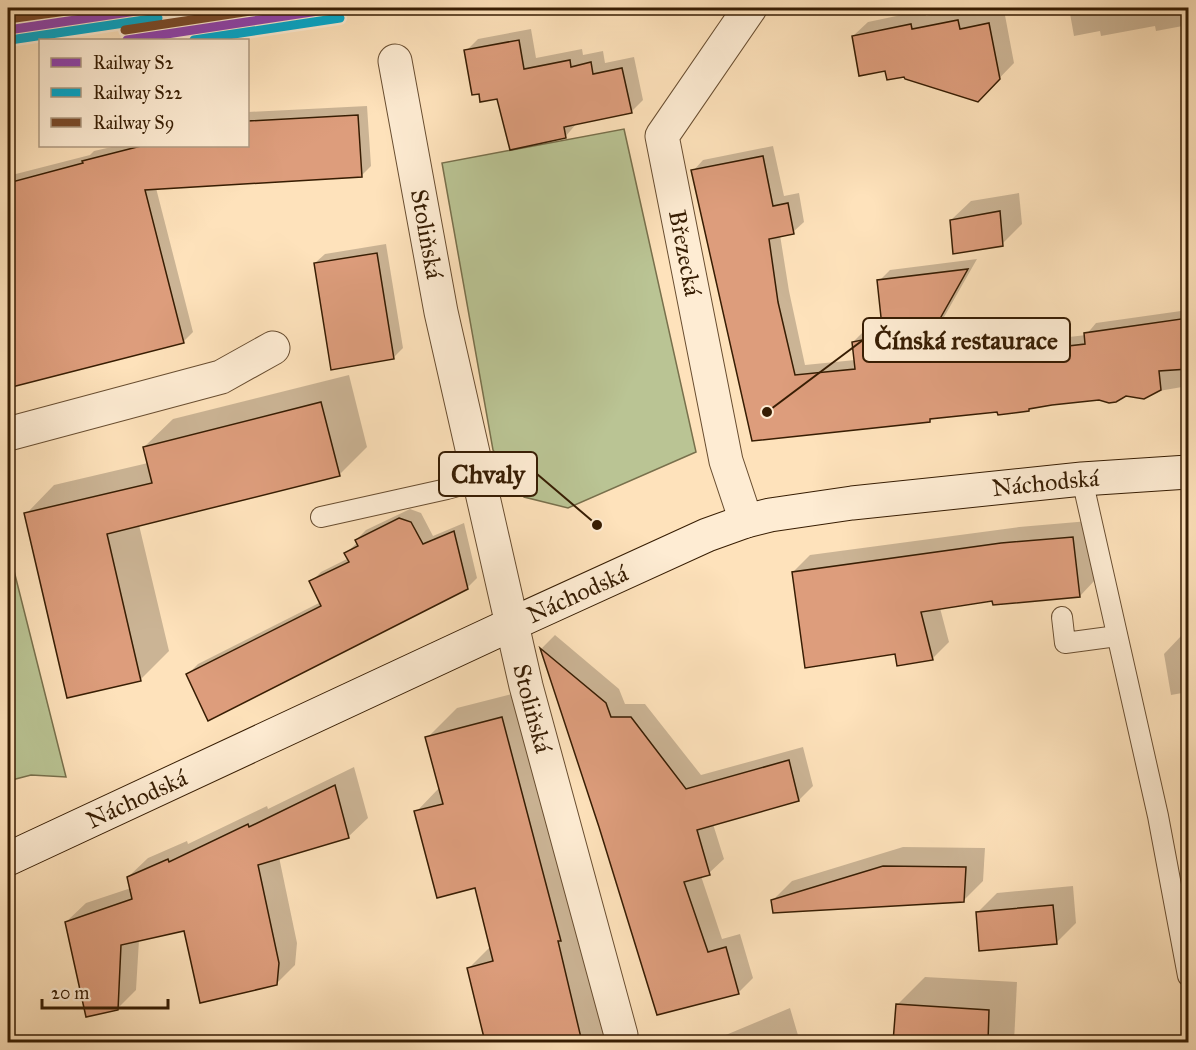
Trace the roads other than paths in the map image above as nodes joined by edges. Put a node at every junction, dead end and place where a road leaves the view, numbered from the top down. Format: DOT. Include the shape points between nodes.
graph roads {
  1 [pos="750,8"];
  2 [pos="395,61"];
  3 [pos="273,348"];
  4 [pos="8,434"];
  5 [pos="1188,472"];
  6 [pos="1082,479"];
  7 [pos="480,480"];
  8 [pos="321,517"];
  9 [pos="746,521"];
  10 [pos="1062,617"];
  11 [pos="512,624"];
  12 [pos="1118,636"];
  13 [pos="8,859"];
  14 [pos="1188,976"];
  15 [pos="625,1040"];
  1 -- 9 [label="street, Březecká" via="662,136 726,462"];
  2 -- 7 [label="street, Stoliňská" via="441,312"];
  3 -- 4 [label="street" via="221,377"];
  5 -- 6 [label="street, Náchodská"];
  6 -- 9 [label="street, Náchodská" via="852,503"];
  6 -- 12 [label="lane"];
  7 -- 8 [label="lane"];
  7 -- 11 [label="street, Stoliňská"];
  9 -- 11 [label="street, Náchodská"];
  10 -- 12 [label="lane" via="1065,643"];
  11 -- 13 [label="street, Náchodská"];
  11 -- 15 [label="street, Stoliňská"];
  12 -- 14 [label="lane"];
}
